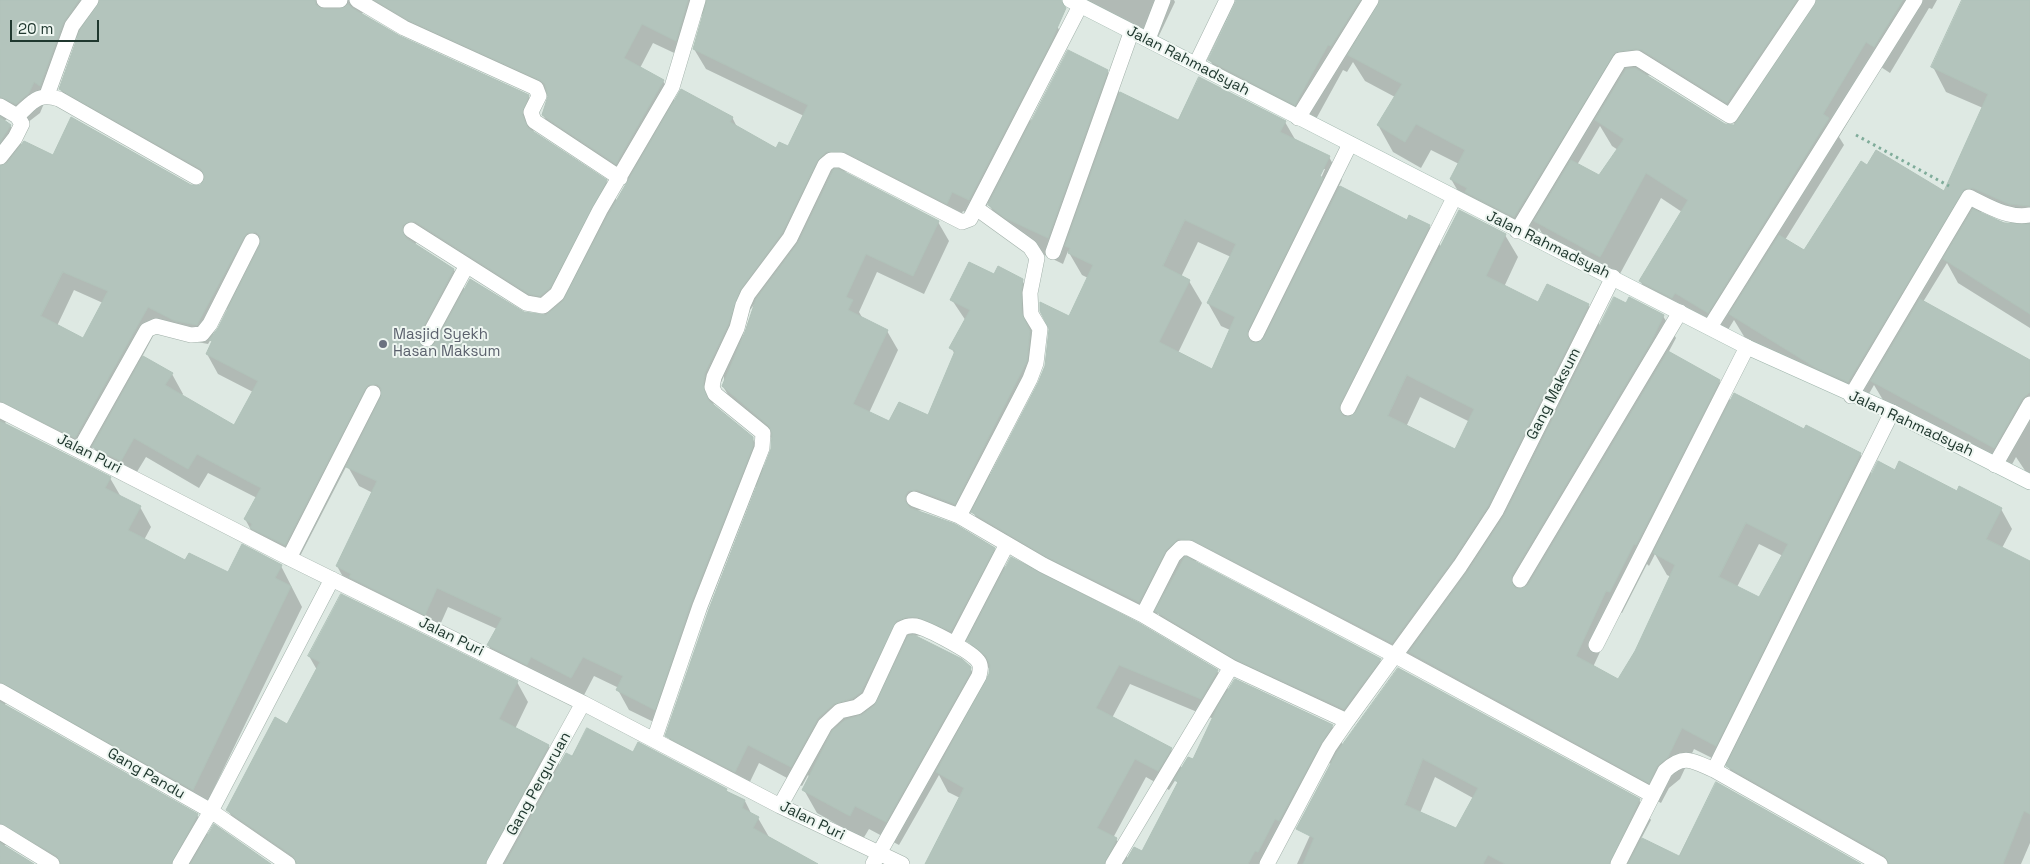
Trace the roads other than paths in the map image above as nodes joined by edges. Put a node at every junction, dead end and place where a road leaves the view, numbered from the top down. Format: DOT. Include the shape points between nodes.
graph roads {
  1 [pos="91,0"];
  2 [pos="324,0"];
  3 [pos="340,0"];
  4 [pos="357,0"];
  5 [pos="698,0"];
  6 [pos="1163,0"];
  7 [pos="1227,0"];
  8 [pos="1371,0"];
  9 [pos="1808,0"];
  10 [pos="1915,0"];
  11 [pos="1076,3"];
  12 [pos="1131,32"];
  13 [pos="1148,39"];
  14 [pos="1196,64"];
  15 [pos="47,95"];
  16 [pos="0,106"];
  17 [pos="17,116"];
  18 [pos="1298,118"];
  19 [pos="1350,144"];
  20 [pos="0,157"];
  21 [pos="196,176"];
  22 [pos="620,178"];
  23 [pos="1454,198"];
  24 [pos="976,208"];
  25 [pos="2030,215"];
  26 [pos="411,230"];
  27 [pos="1517,230"];
  28 [pos="252,241"];
  29 [pos="1053,252"];
  30 [pos="466,266"];
  31 [pos="1613,277"];
  32 [pos="1680,312"];
  33 [pos="1710,327"];
  34 [pos="1256,334"];
  35 [pos="427,339"];
  36 [pos="1747,347"];
  37 [pos="373,392"];
  38 [pos="1851,396"];
  39 [pos="2030,404"];
  40 [pos="1348,408"];
  41 [pos="0,410"];
  42 [pos="1892,412"];
  43 [pos="80,449"];
  44 [pos="1994,465"];
  45 [pos="2030,482"];
  46 [pos="914,499"];
  47 [pos="959,516"];
  48 [pos="1007,544"];
  49 [pos="289,558"];
  50 [pos="332,579"];
  51 [pos="1520,580"];
  52 [pos="1142,615"];
  53 [pos="955,644"];
  54 [pos="1596,645"];
  55 [pos="1394,655"];
  56 [pos="1231,666"];
  57 [pos="0,691"];
  58 [pos="583,703"];
  59 [pos="1346,721"];
  60 [pos="654,740"];
  61 [pos="1714,770"];
  62 [pos="1652,795"];
  63 [pos="780,806"];
  64 [pos="211,811"];
  65 [pos="0,832"];
  66 [pos="877,859"];
  67 [pos="52,864"];
  68 [pos="180,864"];
  69 [pos="288,864"];
  70 [pos="494,864"];
  71 [pos="902,864"];
  72 [pos="1113,864"];
  73 [pos="1267,864"];
  74 [pos="1618,864"];
  75 [pos="1880,864"];
  1 -- 15 [label="street" via="72,26"];
  2 -- 3 [label="street"];
  4 -- 22 [label="street" via="404,28 536,88 539,96 531,112 534,121"];
  5 -- 22 [label="street" via="672,87"];
  6 -- 13 [label="street"];
  7 -- 14 [label="street"];
  8 -- 18 [label="street"];
  9 -- 27 [label="street" via="1730,116 1637,58 1620,60"];
  10 -- 33 [label="street"];
  11 -- 12 [label="street, Jalan Rahmadsyah"];
  11 -- 24 [label="street"];
  12 -- 13 [label="street, Jalan Rahmadsyah"];
  12 -- 29 [label="street"];
  13 -- 14 [label="street, Jalan Rahmadsyah"];
  14 -- 18 [label="street, Jalan Rahmadsyah"];
  15 -- 17 [label="street" via="39,97"];
  15 -- 21 [label="street"];
  16 -- 17 [label="street"];
  17 -- 20 [label="street" via="22,124 20,129"];
  18 -- 19 [label="street, Jalan Rahmadsyah"];
  19 -- 23 [label="street, Jalan Rahmadsyah"];
  19 -- 34 [label="street"];
  22 -- 30 [label="street" via="557,294 543,306 526,303"];
  23 -- 27 [label="street, Jalan Rahmadsyah"];
  23 -- 40 [label="street"];
  24 -- 47 [label="street" via="1030,247 1037,258 1030,292 1031,314 1040,329 1036,363 1030,379"];
  24 -- 60 [label="street" via="970,219 962,222 840,160 831,160 825,165 790,238 748,294 737,328 714,377 712,387 715,394 763,433 762,448 704,597"];
  25 -- 38 [label="street" via="2021,217 2000,212 1969,197"];
  26 -- 30 [label="street"];
  27 -- 31 [label="street, Jalan Rahmadsyah"];
  28 -- 43 [label="street" via="202,334 156,326 147,330"];
  30 -- 35 [label="street"];
  31 -- 32 [label="street, Jalan Rahmadsyah"];
  31 -- 55 [label="street, Gang Maksum" via="1496,511"];
  32 -- 33 [label="street, Jalan Rahmadsyah"];
  32 -- 51 [label="street"];
  33 -- 36 [label="street, Jalan Rahmadsyah"];
  36 -- 38 [label="street, Jalan Rahmadsyah"];
  36 -- 54 [label="street"];
  37 -- 49 [label="street"];
  38 -- 42 [label="street, Jalan Rahmadsyah"];
  39 -- 44 [label="street"];
  41 -- 43 [label="street, Jalan Puri"];
  42 -- 44 [label="street, Jalan Rahmadsyah"];
  42 -- 61 [label="street"];
  43 -- 49 [label="street, Jalan Puri"];
  44 -- 45 [label="street, Jalan Rahmadsyah"];
  46 -- 47 [label="street"];
  47 -- 48 [label="street"];
  48 -- 52 [label="street"];
  48 -- 53 [label="street"];
  49 -- 50 [label="street, Jalan Puri"];
  50 -- 58 [label="street, Jalan Puri"];
  50 -- 64 [label="street"];
  52 -- 55 [label="street" via="1173,556 1181,548 1188,548"];
  52 -- 56 [label="street"];
  53 -- 63 [label="street" via="916,626 906,625 901,629 869,698 857,707 840,711 825,725"];
  53 -- 66 [label="street" via="978,661 981,668 979,676"];
  55 -- 59 [label="street, Gang Maksum"];
  55 -- 62 [label="street"];
  56 -- 59 [label="street"];
  56 -- 72 [label="street"];
  57 -- 64 [label="street, Gang Pandu"];
  58 -- 60 [label="street, Jalan Puri"];
  58 -- 70 [label="street, Gang Perguruan"];
  59 -- 73 [label="street, Gang Maksum"];
  60 -- 63 [label="street, Jalan Puri"];
  61 -- 62 [label="street" via="1691,760 1676,761 1665,771"];
  61 -- 75 [label="street"];
  62 -- 74 [label="street"];
  63 -- 66 [label="street, Jalan Puri"];
  64 -- 68 [label="street"];
  64 -- 69 [label="street, Gang Pandu"];
  65 -- 67 [label="street"];
  66 -- 71 [label="street, Jalan Puri"];
}
